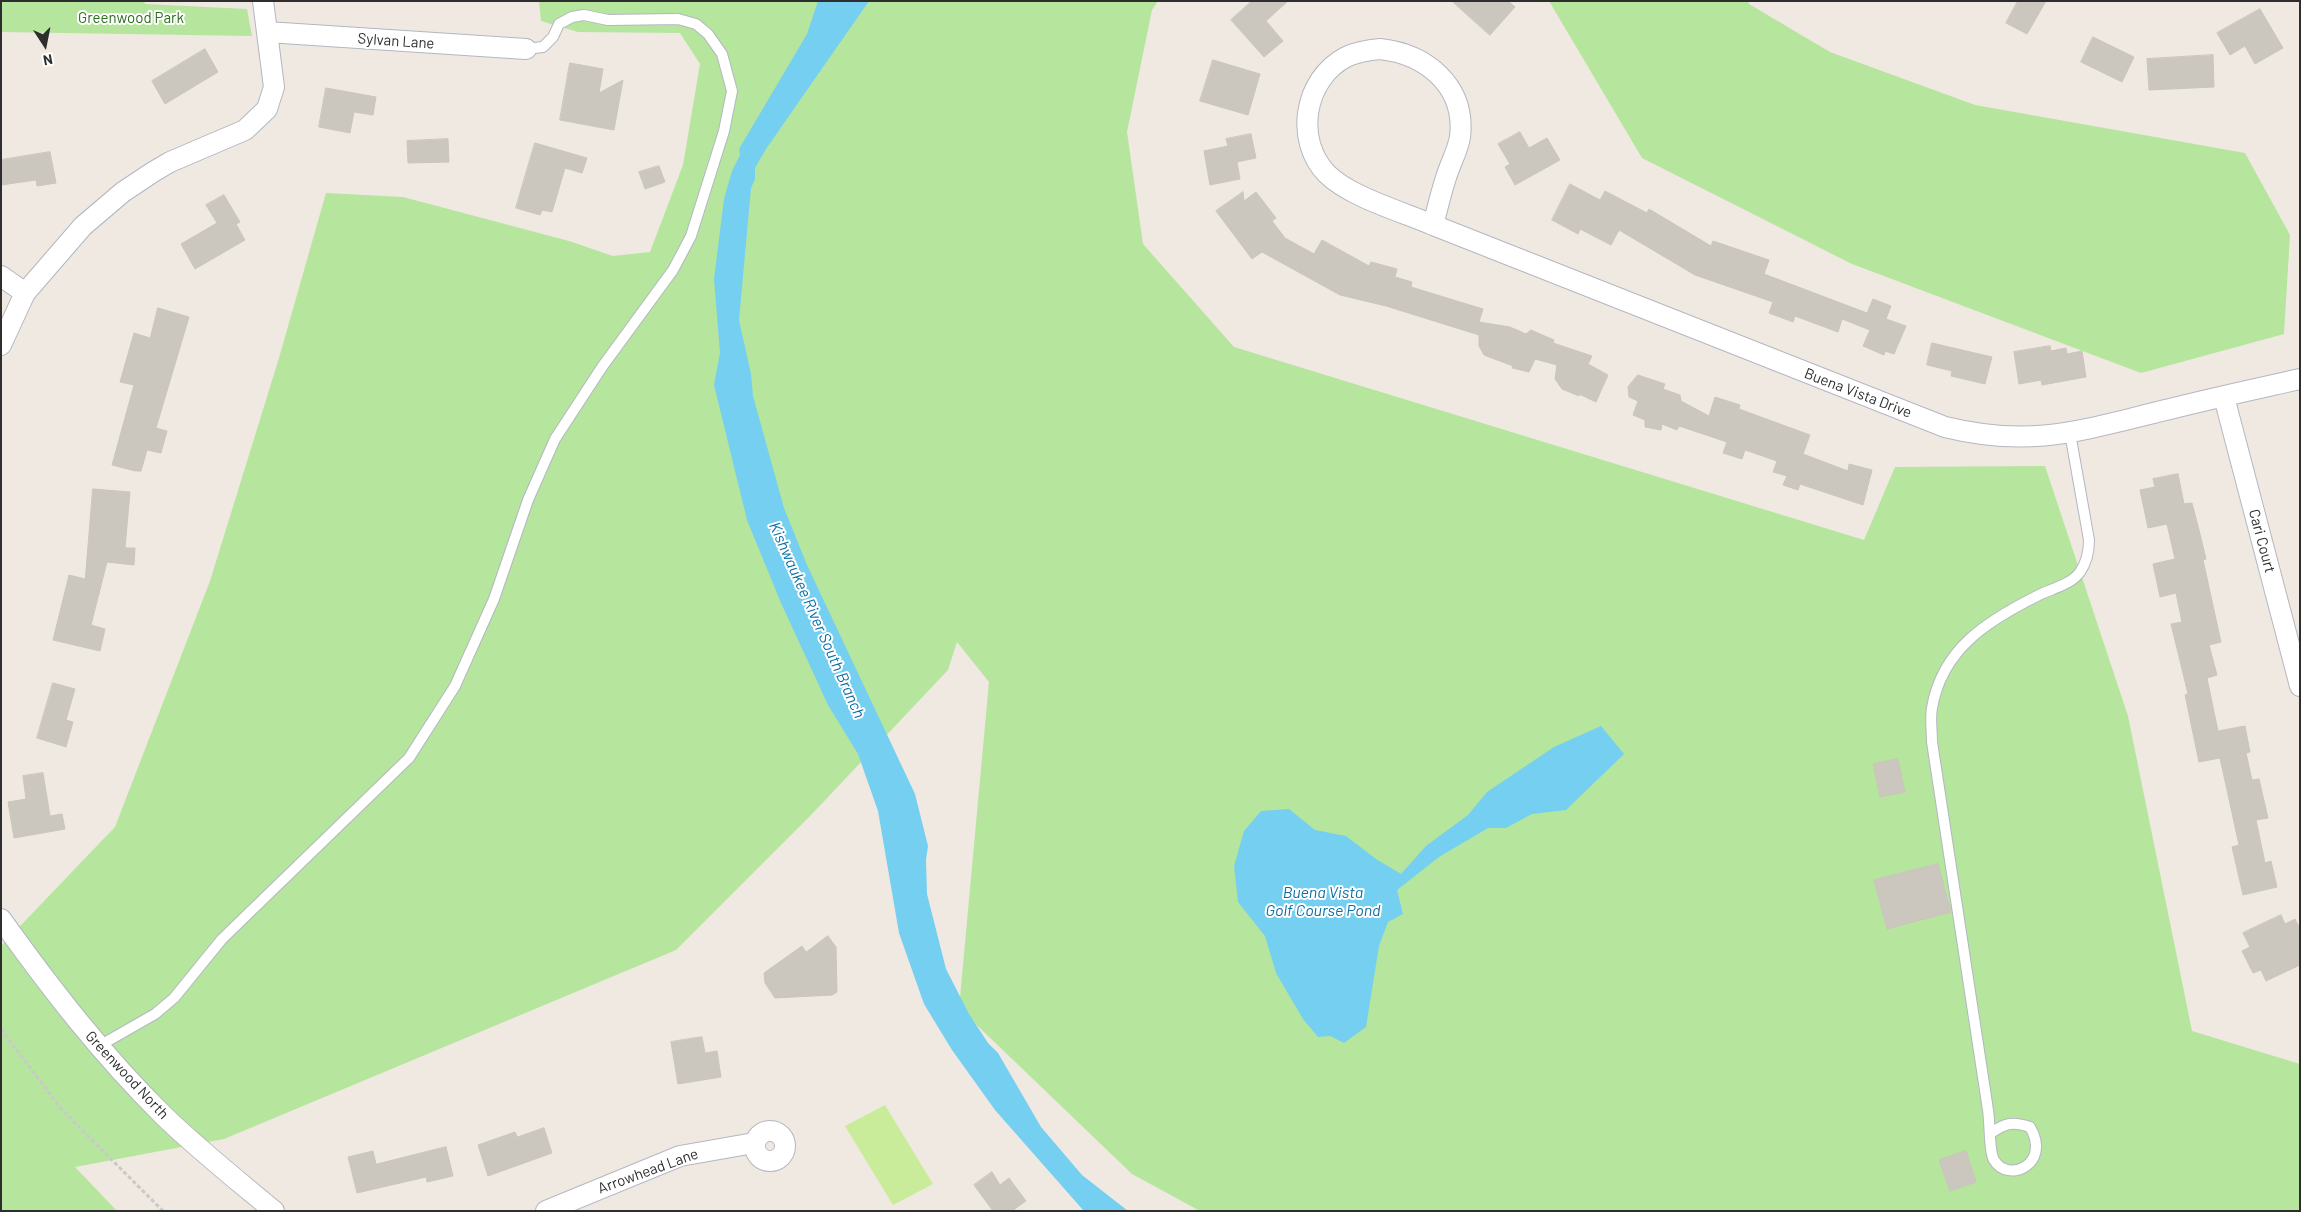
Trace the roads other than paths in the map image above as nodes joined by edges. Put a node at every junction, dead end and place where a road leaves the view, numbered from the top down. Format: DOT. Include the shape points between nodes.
graph roads {
  1 [pos="263,1"];
  2 [pos="267,32"];
  3 [pos="526,49"];
  4 [pos="1434,225"];
  5 [pos="1,276"];
  6 [pos="24,293"];
  7 [pos="1,345"];
  8 [pos="2300,379"];
  9 [pos="2224,396"];
  10 [pos="2070,433"];
  11 [pos="2300,686"];
  12 [pos="1,919"];
  13 [pos="99,1046"];
  14 [pos="1991,1133"];
  15 [pos="754,1143"];
  16 [pos="274,1211"];
  17 [pos="546,1211"];
  1 -- 2 [label="street"];
  2 -- 3 [label="street, Sylvan Lane"];
  2 -- 6 [label="street" via="274,87 267,109 258,120 233,136 170,162 123,192 83,226"];
  3 -- 13 [label="lane" via="543,47 559,24 584,14 608,20 678,19 696,24 708,34 722,54 732,91 724,132 691,236 673,270 602,367 555,439 528,500 494,599 455,686 409,758 222,939 174,998 155,1014"];
  4 -- 4 [label="street, Buena Vista Drive" via="1352,191 1327,174 1318,161 1307,132 1310,101 1325,74 1347,56 1380,49 1396,51 1426,64 1449,88 1456,103 1460,136"];
  4 -- 10 [label="street, Buena Vista Drive" via="1945,427 2002,438"];
  5 -- 6 [label="street"];
  6 -- 7 [label="street"];
  8 -- 9 [label="street, Buena Vista Drive"];
  9 -- 10 [label="street, Buena Vista Drive"];
  9 -- 11 [label="street, Cari Court"];
  10 -- 14 [label="lane" via="2089,540 2088,556 2080,574 1983,626 1955,652 1940,677 1931,709 1932,742"];
  12 -- 13 [label="street, Greenwood North"];
  13 -- 16 [label="street, Greenwood North" via="164,1115"];
  14 -- 14 [label="lane" via="1990,1149 1994,1161 2002,1167 2015,1171 2030,1164 2037,1153 2036,1137 2030,1126 2003,1124"];
  15 -- 17 [label="street, Arrowhead Lane" via="680,1156"];
}
